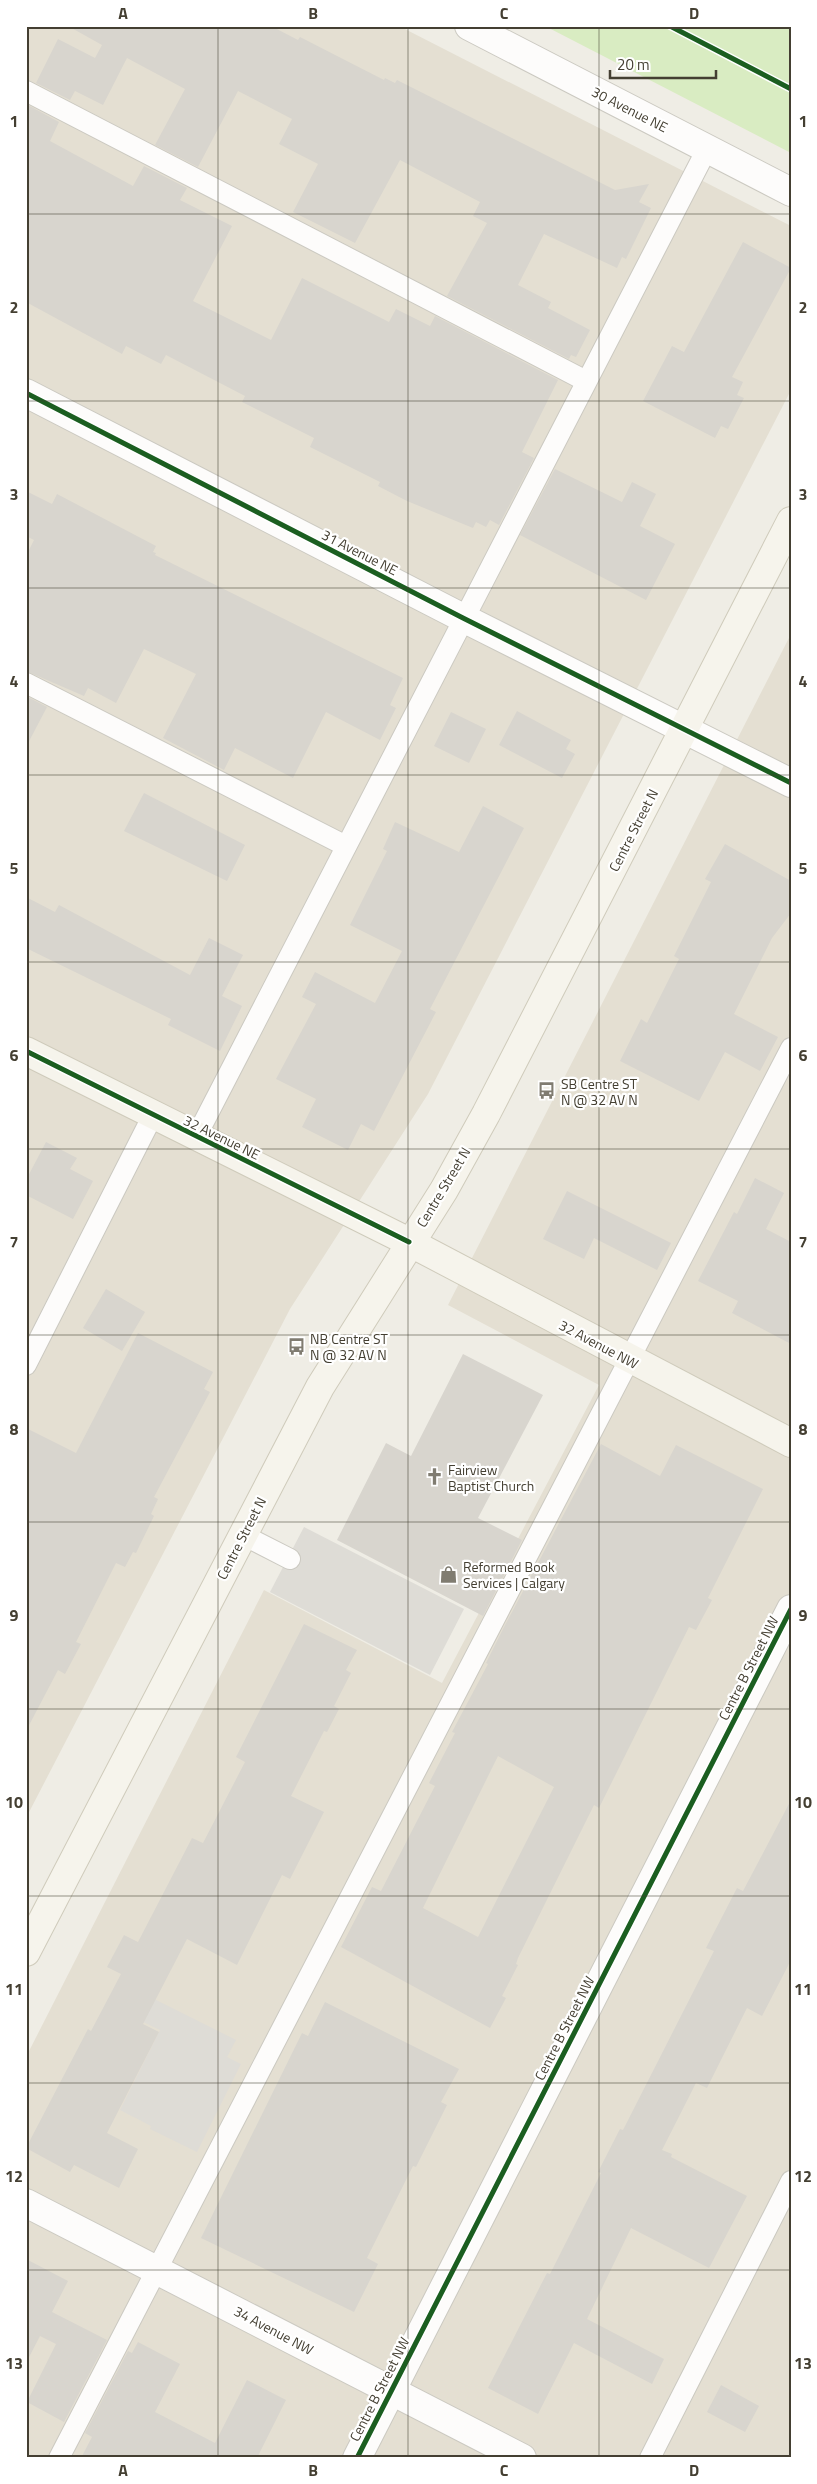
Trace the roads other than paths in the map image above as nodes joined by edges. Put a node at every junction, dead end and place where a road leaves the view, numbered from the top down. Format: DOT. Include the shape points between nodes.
graph roads {
  1 [pos="469,26"];
  2 [pos="26,91"];
  3 [pos="707,149"];
  4 [pos="791,192"];
  5 [pos="586,381"];
  6 [pos="26,392"];
  7 [pos="791,521"];
  8 [pos="463,618"];
  9 [pos="26,682"];
  10 [pos="686,729"];
  11 [pos="791,782"];
  12 [pos="346,846"];
  13 [pos="791,1048"];
  14 [pos="26,1051"];
  15 [pos="785,1074"];
  16 [pos="153,1115"];
  17 [pos="196,1137"];
  18 [pos="409,1242"];
  19 [pos="629,1360"];
  20 [pos="26,1365"];
  21 [pos="791,1444"];
  22 [pos="243,1535"];
  23 [pos="290,1559"];
  24 [pos="791,1609"];
  25 [pos="26,1952"];
  26 [pos="791,2181"];
  27 [pos="26,2203"];
  28 [pos="158,2270"];
  29 [pos="391,2391"];
  30 [pos="59,2458"];
  31 [pos="357,2458"];
  32 [pos="522,2458"];
  33 [pos="650,2458"];
  1 -- 3 [label="street, 30 Avenue NE"];
  2 -- 5 [label="lane"];
  3 -- 4 [label="street, 30 Avenue NE"];
  3 -- 5 [label="lane"];
  5 -- 8 [label="lane"];
  6 -- 8 [label="street, 31 Avenue NE"];
  7 -- 10 [label="main road, Centre Street N"];
  8 -- 10 [label="street, 31 Avenue NE"];
  8 -- 12 [label="lane"];
  9 -- 12 [label="lane"];
  10 -- 11 [label="street, 31 Avenue NE"];
  10 -- 18 [label="main road, Centre Street N" via="486,1114 444,1190"];
  12 -- 17 [label="lane"];
  13 -- 15 [label="lane"];
  14 -- 16 [label="main road, 32 Avenue NE"];
  15 -- 19 [label="lane"];
  16 -- 17 [label="main road, 32 Avenue NE"];
  16 -- 20 [label="lane"];
  17 -- 18 [label="main road, 32 Avenue NE"];
  18 -- 19 [label="main road, 32 Avenue NW"];
  18 -- 22 [label="main road, Centre Street N" via="320,1387"];
  19 -- 21 [label="main road, 32 Avenue NW"];
  19 -- 28 [label="lane"];
  22 -- 23 [label="lane"];
  22 -- 25 [label="main road, Centre Street N"];
  24 -- 29 [label="street, Centre B Street NW"];
  26 -- 33 [label="lane"];
  27 -- 28 [label="street, 34 Avenue NW"];
  28 -- 29 [label="street, 34 Avenue NW"];
  28 -- 30 [label="lane"];
  29 -- 31 [label="street, Centre B Street NW"];
  29 -- 32 [label="street, 34 Avenue NW"];
}
